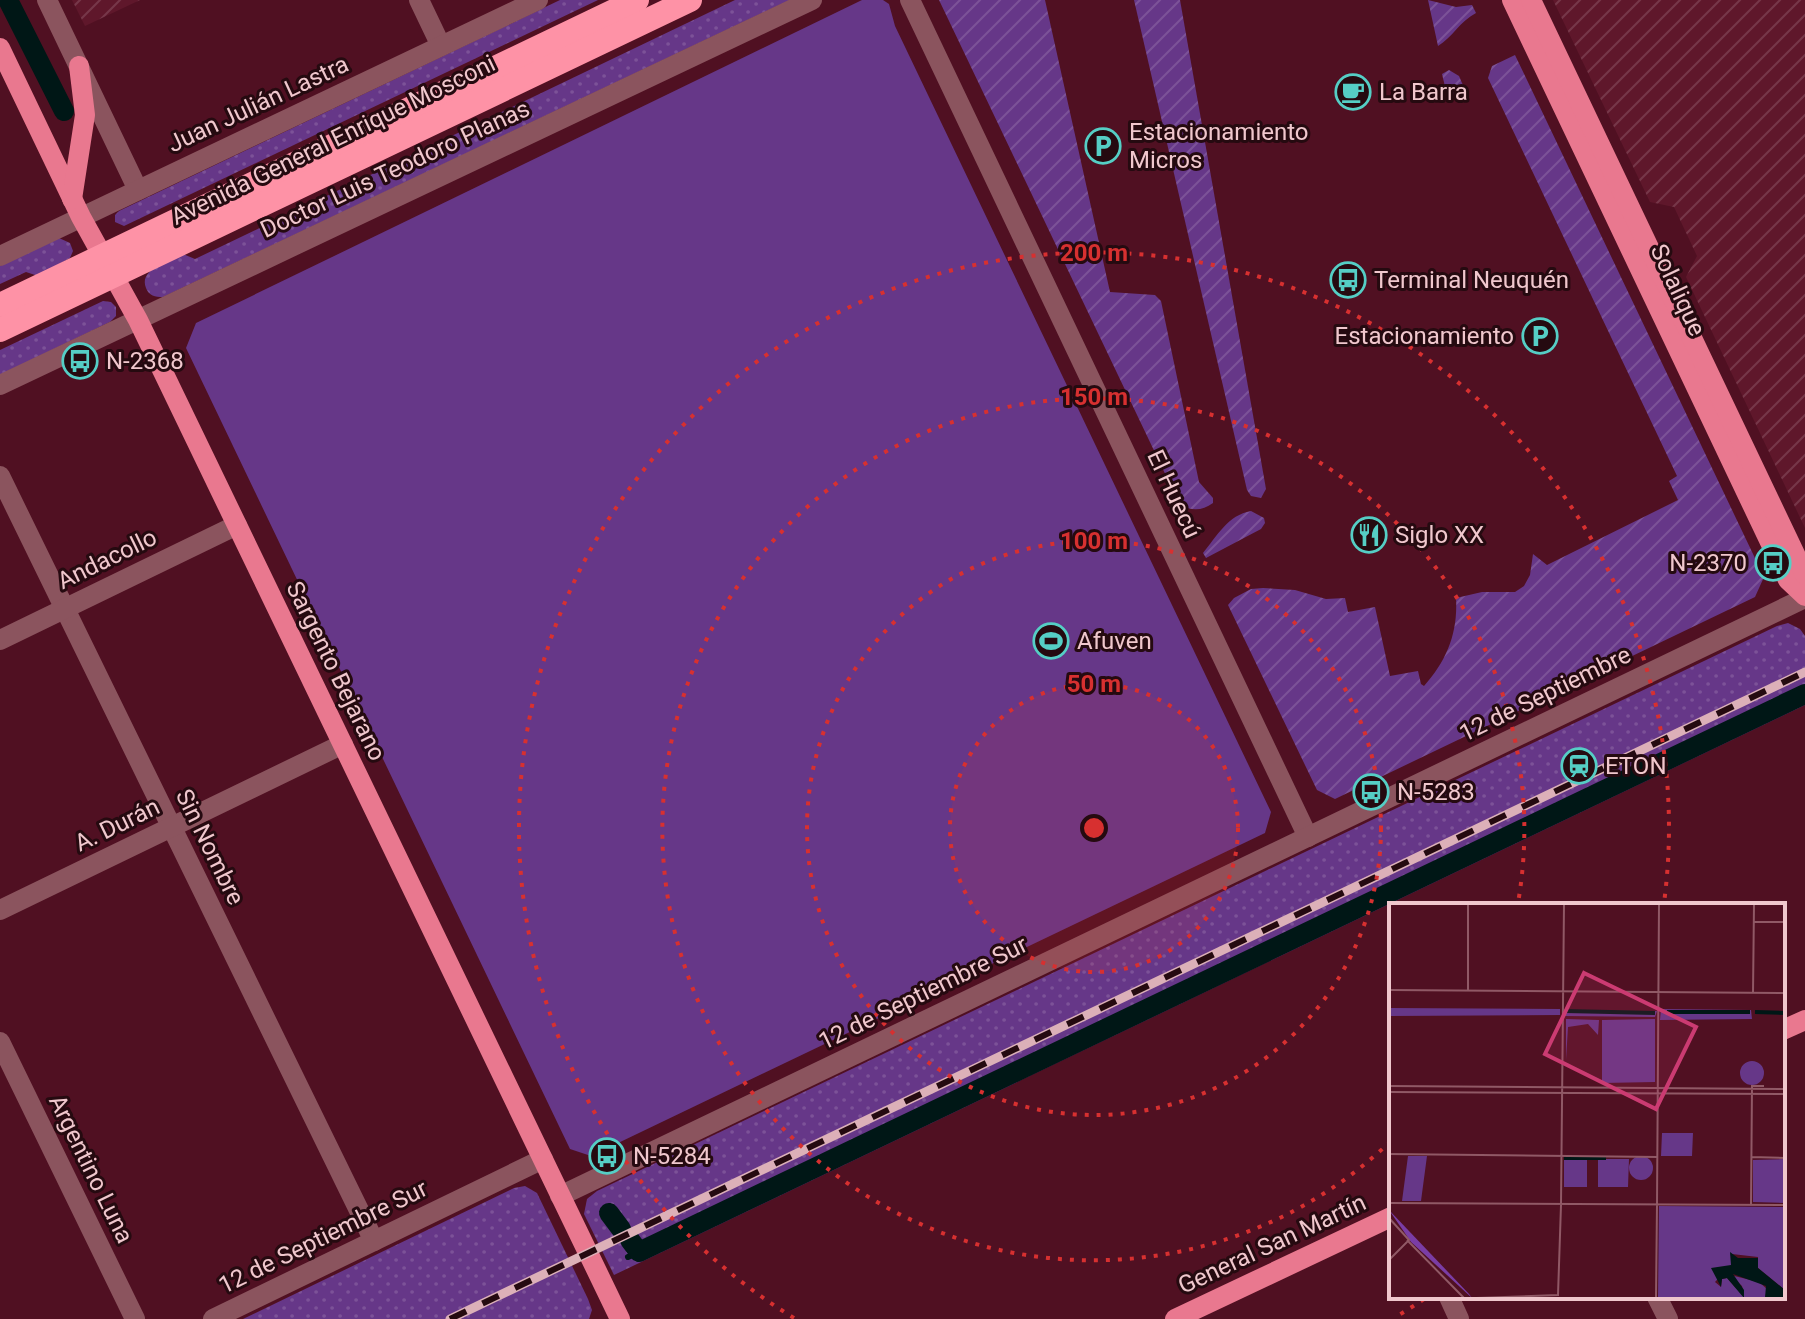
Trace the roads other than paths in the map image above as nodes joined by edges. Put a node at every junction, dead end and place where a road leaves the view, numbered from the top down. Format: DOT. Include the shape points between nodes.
graph roads {
  1 [pos="47,0"];
  2 [pos="419,0"];
  3 [pos="538,0"];
  4 [pos="637,0"];
  5 [pos="690,0"];
  6 [pos="812,0"];
  7 [pos="910,0"];
  8 [pos="1512,0"];
  9 [pos="1531,0"];
  10 [pos="441,46"];
  11 [pos="0,48"];
  12 [pos="79,66"];
  13 [pos="138,190"];
  14 [pos="77,208"];
  15 [pos="0,256"];
  16 [pos="108,266"];
  17 [pos="0,305"];
  18 [pos="138,320"];
  19 [pos="0,330"];
  20 [pos="0,385"];
  21 [pos="0,476"];
  22 [pos="237,525"];
  23 [pos="1805,575"];
  24 [pos="1805,597"];
  25 [pos="65,608"];
  26 [pos="0,640"];
  27 [pos="343,744"];
  28 [pos="172,827"];
  29 [pos="1308,837"];
  30 [pos="0,910"];
  31 [pos="1805,1020"];
  32 [pos="1785,1029"];
  33 [pos="0,1042"];
  34 [pos="543,1159"];
  35 [pos="560,1196"];
  36 [pos="1389,1218"];
  37 [pos="374,1241"];
  38 [pos="1450,1299"];
  39 [pos="1658,1299"];
  40 [pos="615,1318"];
  41 [pos="1177,1318"];
  42 [pos="135,1319"];
  43 [pos="213,1319"];
  44 [pos="1459,1319"];
  45 [pos="1668,1319"];
  1 -- 12 [label="street"];
  2 -- 10 [label="street"];
  3 -- 10 [label="street, Juan Julián Lastra"];
  4 -- 16 [label="highway, Avenida General Enrique Mosconi"];
  5 -- 16 [label="highway, Avenida General Enrique Mosconi"];
  6 -- 18 [label="street, Doctor Luis Teodoro Planas"];
  7 -- 29 [label="street, El Huecú"];
  8 -- 24 [label="main road, Solalique" via="1788,580"];
  9 -- 23 [label="main road, Solalique"];
  10 -- 13 [label="street, Juan Julián Lastra"];
  11 -- 14 [label="main road, Sargento Bejarano"];
  12 -- 13 [label="street"];
  12 -- 14 [label="main road" via="85,115"];
  13 -- 14 [label="street, Juan Julián Lastra"];
  14 -- 15 [label="street, Juan Julián Lastra"];
  14 -- 16 [label="main road, Sargento Bejarano"];
  16 -- 17 [label="highway, Avenida General Enrique Mosconi"];
  16 -- 18 [label="main road, Sargento Bejarano"];
  16 -- 19 [label="highway, Avenida General Enrique Mosconi"];
  18 -- 20 [label="street, Doctor Luis Teodoro Planas"];
  18 -- 22 [label="main road, Sargento Bejarano"];
  21 -- 25 [label="street, Sin Nombre"];
  22 -- 25 [label="street, Andacollo"];
  22 -- 27 [label="main road, Sargento Bejarano"];
  24 -- 29 [label="street, 12 de Septiembre"];
  25 -- 26 [label="street, Andacollo"];
  25 -- 28 [label="street, Sin Nombre"];
  27 -- 28 [label="street, A. Durán"];
  27 -- 34 [label="main road, Sargento Bejarano"];
  28 -- 30 [label="street, A. Durán"];
  28 -- 37 [label="street, Sin Nombre"];
  29 -- 35 [label="street, 12 de Septiembre Sur"];
  31 -- 32 [label="main road"];
  33 -- 42 [label="street, Argentino Luna"];
  34 -- 35 [label="main road, Sargento Bejarano"];
  34 -- 37 [label="street, 12 de Septiembre Sur"];
  35 -- 40 [label="main road, Sargento Bejarano"];
  36 -- 41 [label="main road, General San Martín"];
  37 -- 43 [label="street, 12 de Septiembre Sur"];
  38 -- 44 [label="street"];
  39 -- 45 [label="street"];
}
